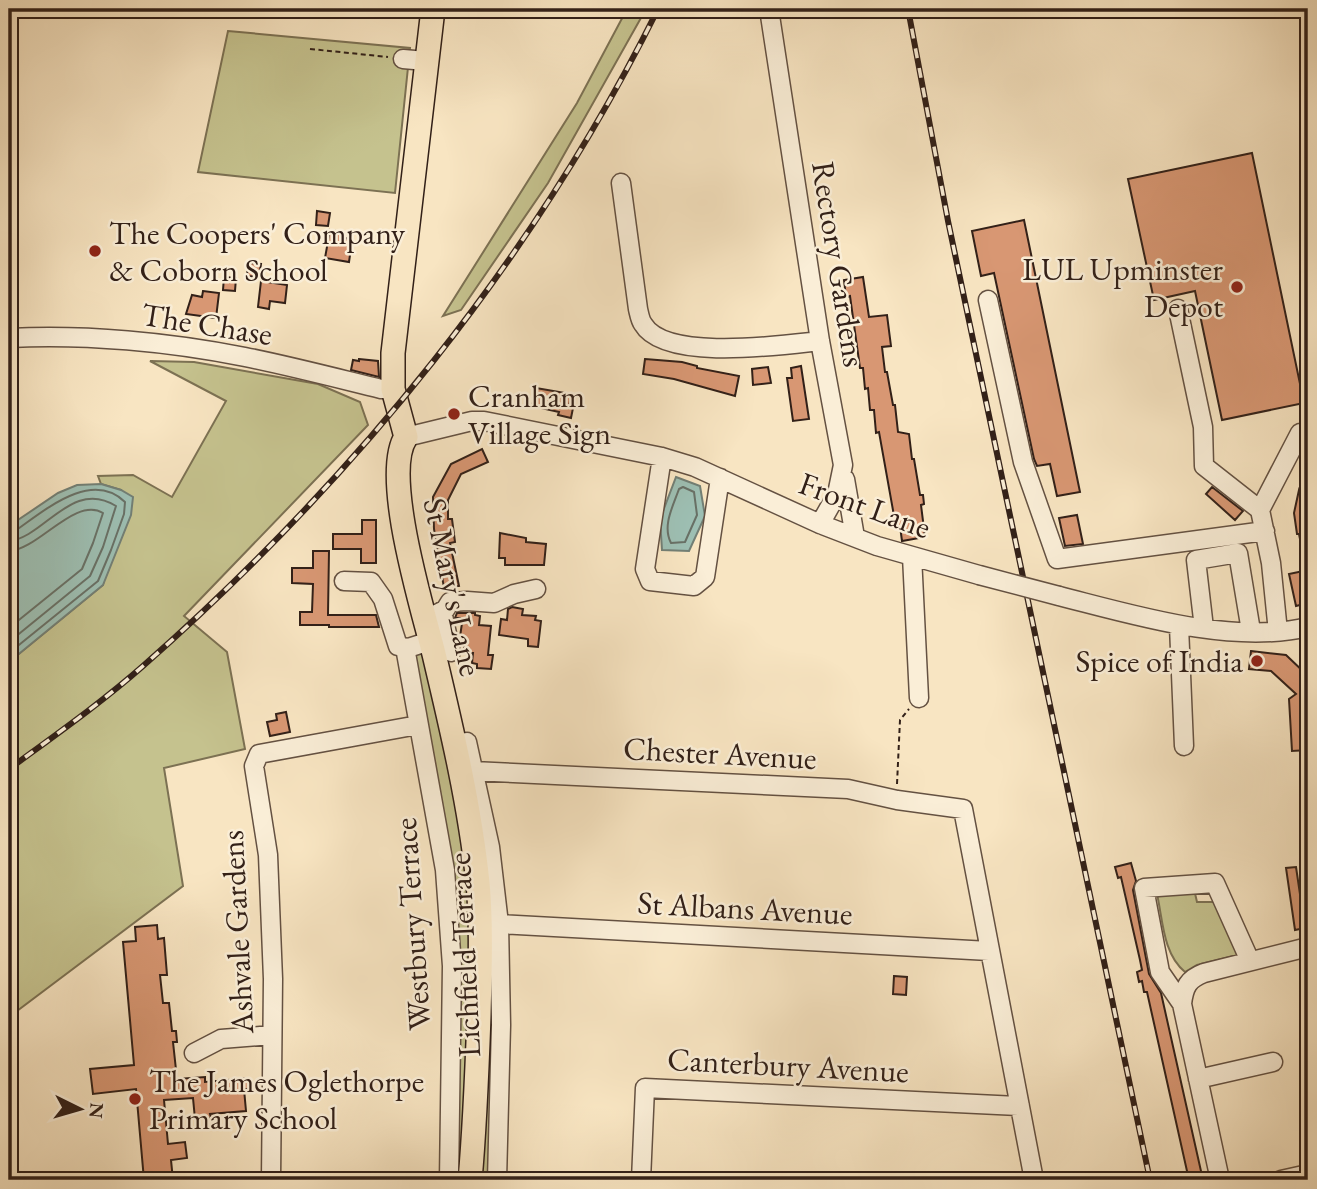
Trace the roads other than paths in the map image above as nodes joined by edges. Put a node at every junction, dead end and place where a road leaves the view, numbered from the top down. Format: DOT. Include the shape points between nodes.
graph roads {
  1 [pos="433,9"];
  2 [pos="769,9"];
  3 [pos="621,183"];
  4 [pos="988,300"];
  5 [pos="1178,309"];
  6 [pos="9,338"];
  7 [pos="820,341"];
  8 [pos="393,389"];
  9 [pos="1300,433"];
  10 [pos="406,437"];
  11 [pos="662,457"];
  12 [pos="843,465"];
  13 [pos="720,478"];
  14 [pos="1260,510"];
  15 [pos="820,524"];
  16 [pos="1265,531"];
  17 [pos="855,537"];
  18 [pos="912,556"];
  19 [pos="344,582"];
  20 [pos="536,589"];
  21 [pos="432,624"];
  22 [pos="1179,626"];
  23 [pos="1308,627"];
  24 [pos="1204,628"];
  25 [pos="1251,631"];
  26 [pos="1278,632"];
  27 [pos="408,648"];
  28 [pos="451,652"];
  29 [pos="919,698"];
  30 [pos="418,724"];
  31 [pos="456,745"];
  32 [pos="1184,746"];
  33 [pos="473,771"];
  34 [pos="499,924"];
  35 [pos="1308,947"];
  36 [pos="989,951"];
  37 [pos="1250,961"];
  38 [pos="1182,1003"];
  39 [pos="272,1035"];
  40 [pos="194,1054"];
  41 [pos="1273,1062"];
  42 [pos="1198,1079"];
  43 [pos="1020,1106"];
  44 [pos="1308,1174"];
  45 [pos="271,1180"];
  46 [pos="449,1180"];
  47 [pos="470,1180"];
  48 [pos="497,1180"];
  49 [pos="641,1180"];
  50 [pos="1034,1180"];
  51 [pos="1220,1180"];
  52 [pos="1281,1180"];
  1 -- 8 [label="main road, St Mary's Lane" via="414,60"];
  2 -- 7 [label="street, Rectory Gardens"];
  3 -- 7 [label="street" via="643,325 663,340 697,346 741,349"];
  4 -- 16 [label="street" via="1023,462 1057,559"];
  5 -- 14 [label="street" via="1203,427 1204,466"];
  6 -- 8 [label="street, The Chase" via="178,346"];
  7 -- 12 [label="street, Rectory Gardens"];
  8 -- 10 [label="main road, St Mary's Lane"];
  9 -- 14 [label="street"];
  10 -- 11 [label="street, Front Lane" via="484,421"];
  10 -- 21 [label="main road, St Mary's Lane" via="400,456 402,511 408,549"];
  11 -- 13 [label="street, Front Lane"];
  11 -- 13 [label="street" via="645,569 650,581 694,586 705,577"];
  12 -- 15 [label="street, Rectory Gardens" via="837,495"];
  12 -- 17 [label="street"];
  13 -- 15 [label="street, Front Lane"];
  14 -- 16 [label="street"];
  15 -- 17 [label="street, Front Lane"];
  16 -- 26 [label="street"];
  17 -- 18 [label="street, Front Lane"];
  18 -- 22 [label="street, Front Lane, bridge"];
  18 -- 29 [label="street"];
  19 -- 27 [label="street" via="371,582 383,599 398,646"];
  20 -- 21 [label="street" via="494,603 450,603"];
  21 -- 27 [label="street"];
  21 -- 28 [label="street"];
  21 -- 31 [label="main road, St Mary's Lane"];
  22 -- 24 [label="street, Front Lane"];
  22 -- 32 [label="street"];
  23 -- 26 [label="street, Front Lane"];
  24 -- 25 [label="street, Front Lane"];
  24 -- 25 [label="street" via="1196,560 1238,553"];
  25 -- 26 [label="street, Front Lane"];
  27 -- 30 [label="street, Westbury Terrace"];
  30 -- 39 [label="street, Ashvale Gardens" via="259,754 254,766 268,855"];
  30 -- 46 [label="street, Westbury Terrace" via="443,857 452,966"];
  31 -- 33 [label="street, Lichfield Terrace" via="467,742"];
  31 -- 47 [label="main road, St Mary's Lane" via="471,822 480,936"];
  33 -- 34 [label="street, Lichfield Terrace" via="490,847"];
  33 -- 36 [label="street, Chester Avenue" via="848,789 963,809"];
  34 -- 36 [label="street, St Albans Avenue"];
  34 -- 48 [label="street, Lichfield Terrace"];
  35 -- 37 [label="street"];
  36 -- 43 [label="street"];
  37 -- 38 [label="street" via="1192,977"];
  37 -- 38 [label="street" via="1215,883 1144,888 1160,972"];
  38 -- 42 [label="street"];
  39 -- 40 [label="street" via="221,1039"];
  39 -- 45 [label="street, Ashvale Gardens"];
  41 -- 42 [label="street"];
  42 -- 51 [label="street"];
  43 -- 49 [label="street, Canterbury Avenue" via="645,1088"];
  43 -- 50 [label="street"];
  44 -- 52 [label="street"];
}
